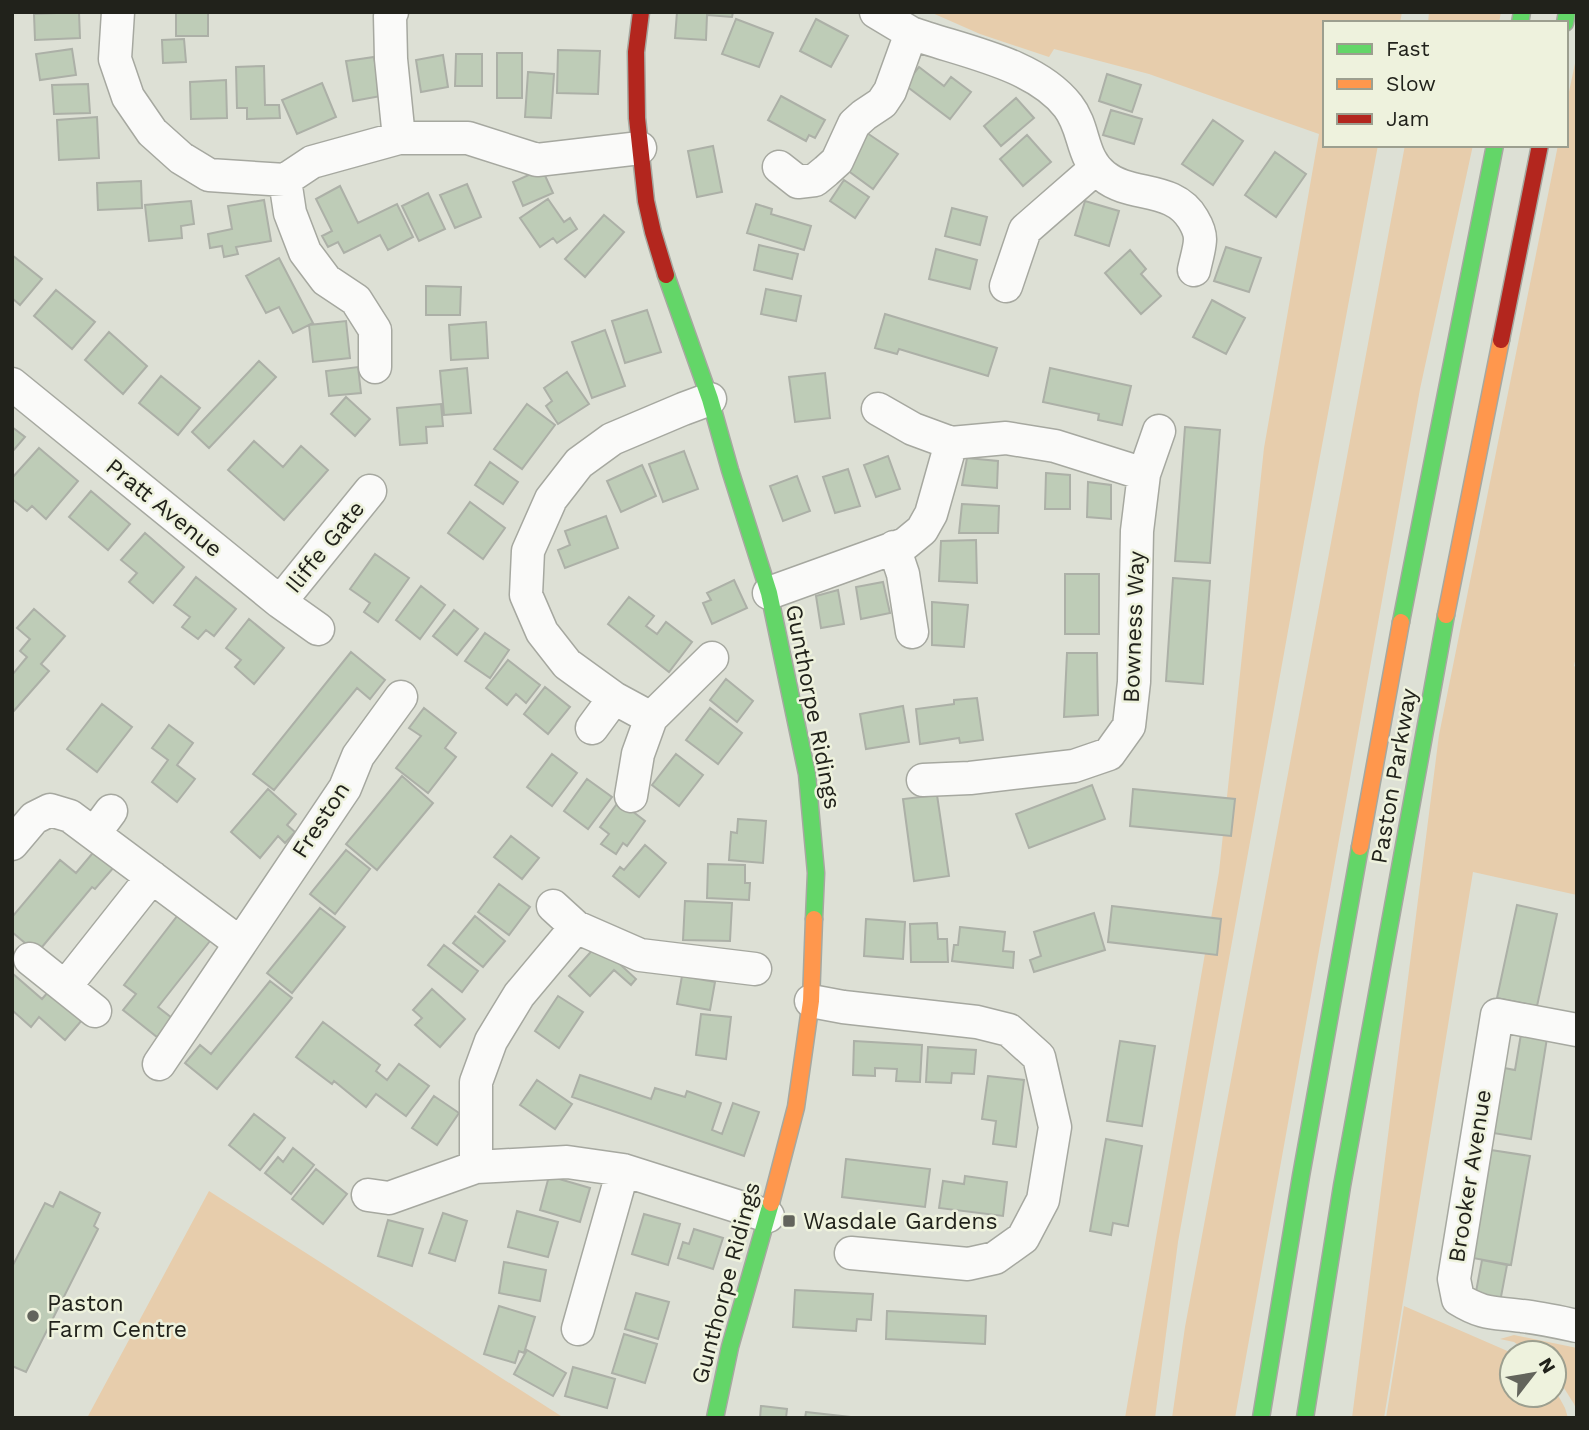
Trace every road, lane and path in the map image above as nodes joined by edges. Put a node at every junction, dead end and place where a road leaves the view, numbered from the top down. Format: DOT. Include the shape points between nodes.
graph roads {
  1 [pos="118,12"];
  2 [pos="391,12"];
  3 [pos="641,12"];
  4 [pos="876,12"];
  5 [pos="911,33"];
  6 [pos="399,138"];
  7 [pos="1495,147"];
  8 [pos="1540,147"];
  9 [pos="640,148"];
  10 [pos="779,166"];
  11 [pos="1096,168"];
  12 [pos="285,180"];
  13 [pos="1194,270"];
  14 [pos="1006,286"];
  15 [pos="375,367"];
  16 [pos="12,384"];
  17 [pos="710,399"];
  18 [pos="878,410"];
  19 [pos="1159,431"];
  20 [pos="951,443"];
  21 [pos="1144,474"];
  22 [pos="370,491"];
  23 [pos="894,547"];
  24 [pos="769,593"];
  25 [pos="281,603"];
  26 [pos="318,629"];
  27 [pos="912,632"];
  28 [pos="712,658"];
  29 [pos="401,697"];
  30 [pos="614,698"];
  31 [pos="651,718"];
  32 [pos="592,728"];
  33 [pos="923,780"];
  34 [pos="631,796"];
  35 [pos="16,833"];
  36 [pos="152,877"];
  37 [pos="240,943"];
  38 [pos="30,958"];
  39 [pos="755,969"];
  40 [pos="65,987"];
  41 [pos="811,1001"];
  42 [pos="95,1011"];
  43 [pos="1577,1030"];
  44 [pos="159,1063"];
  45 [pos="476,1167"];
  46 [pos="623,1170"];
  47 [pos="368,1195"];
  48 [pos="768,1216"];
  49 [pos="851,1253"];
  50 [pos="1577,1326"];
  51 [pos="578,1329"];
  52 [pos="715,1418"];
  53 [pos="1261,1418"];
  54 [pos="1305,1418"];
  1 -- 12 [label="street" via="115,59 128,97 152,132 181,159 209,175"];
  2 -- 6 [label="street"];
  3 -- 9 [label="main road, Gunthorpe Ridings" via="636,52"];
  4 -- 5 [label="street"];
  5 -- 10 [label="street" via="890,91 855,124 837,161 815,180 798,182"];
  5 -- 11 [label="street" via="1038,79 1068,105"];
  6 -- 9 [label="street" via="468,138 537,160"];
  6 -- 12 [label="street" via="312,162"];
  7 -- 53 [label="main road, Paston Parkway" via="1409,576"];
  8 -- 54 [label="main road, Paston Parkway" via="1452,583 1342,1186"];
  9 -- 17 [label="main road, Gunthorpe Ridings" via="653,232"];
  11 -- 13 [label="street" via="1116,183 1175,200 1186,209 1200,238"];
  11 -- 14 [label="street" via="1025,230"];
  12 -- 15 [label="street" via="290,213 305,252 326,280 356,300 375,330"];
  16 -- 25 [label="street, Pratt Avenue"];
  17 -- 24 [label="main road, Gunthorpe Ridings"];
  17 -- 30 [label="street" via="612,439 579,463 551,499 528,551 526,595 542,632 567,664"];
  18 -- 20 [label="street"];
  19 -- 21 [label="street, Bowness Way"];
  20 -- 21 [label="street" via="1006,438 1055,446"];
  20 -- 23 [label="street" via="931,514 922,530"];
  21 -- 33 [label="street, Bowness Way" via="1137,531 1129,726 1109,754 1074,766"];
  22 -- 25 [label="street, Iliffe Gate"];
  23 -- 24 [label="street"];
  23 -- 27 [label="street"];
  24 -- 41 [label="main road, Gunthorpe Ridings" via="807,774 816,873"];
  25 -- 26 [label="street, Pratt Avenue"];
  28 -- 31 [label="street"];
  29 -- 37 [label="street, Freston" via="358,756 345,788"];
  30 -- 31 [label="street"];
  30 -- 32 [label="street"];
  31 -- 34 [label="street" via="638,754"];
  35 -- 36 [label="street" via="50,810 103,822"];
  36 -- 37 [label="street"];
  36 -- 40 [label="street"];
  37 -- 44 [label="street, Freston"];
  38 -- 40 [label="street"];
  39 -- 45 [label="street" via="640,955 565,917 491,1041 476,1082"];
  40 -- 42 [label="street"];
  41 -- 48 [label="main road, Gunthorpe Ridings" via="796,1107"];
  41 -- 49 [label="street" via="1009,1030 1039,1057 1055,1127 1043,1200 1023,1238 995,1258 968,1265"];
  43 -- 50 [label="street, Brooker Avenue" via="1497,1015 1454,1279 1458,1299 1475,1310"];
  45 -- 46 [label="street" via="567,1162"];
  45 -- 47 [label="street" via="389,1198"];
  46 -- 48 [label="street"];
  46 -- 51 [label="street"];
  48 -- 52 [label="main road, Gunthorpe Ridings" via="730,1347"];
}
